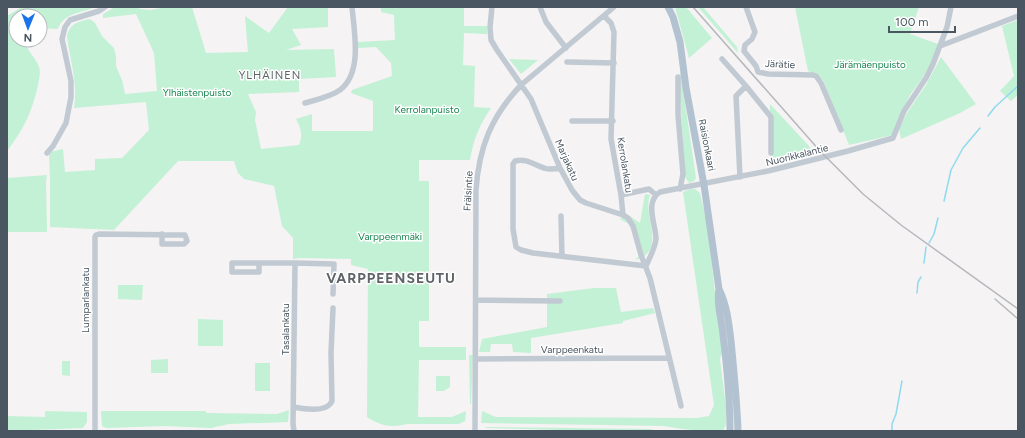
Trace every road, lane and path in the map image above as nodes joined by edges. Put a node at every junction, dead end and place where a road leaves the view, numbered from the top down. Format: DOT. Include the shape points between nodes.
graph roads {
  1 [pos="105,7"];
  2 [pos="352,7"];
  3 [pos="492,7"];
  4 [pos="540,7"];
  5 [pos="614,7"];
  6 [pos="668,7"];
  7 [pos="746,7"];
  8 [pos="952,7"];
  9 [pos="604,16"];
  10 [pos="1018,16"];
  11 [pos="940,46"];
  12 [pos="566,48"];
  13 [pos="722,59"];
  14 [pos="567,62"];
  15 [pos="614,63"];
  16 [pos="678,77"];
  17 [pos="521,85"];
  18 [pos="746,86"];
  19 [pos="305,103"];
  20 [pos="572,121"];
  21 [pos="613,121"];
  22 [pos="841,130"];
  23 [pos="47,153"];
  24 [pos="771,153"];
  25 [pos="560,168"];
  26 [pos="740,177"];
  27 [pos="704,185"];
  28 [pos="680,189"];
  29 [pos="621,195"];
  30 [pos="656,195"];
  31 [pos="623,215"];
  32 [pos="561,216"];
  33 [pos="162,234"];
  34 [pos="562,256"];
  35 [pos="259,263"];
  36 [pos="295,264"];
  37 [pos="646,266"];
  38 [pos="719,289"];
  39 [pos="333,294"];
  40 [pos="476,300"];
  41 [pos="560,301"];
  42 [pos="333,308"];
  43 [pos="668,358"];
  44 [pos="476,359"];
  45 [pos="294,406"];
  46 [pos="681,406"];
  47 [pos="95,431"];
  48 [pos="294,431"];
  49 [pos="475,431"];
  50 [pos="730,431"];
  51 [pos="738,431"];
  1 -- 23 [label="street" via="70,20 65,28 62,39 71,81 71,97 66,123"];
  2 -- 19 [label="street" via="356,57 351,75 341,90"];
  3 -- 17 [label="street, Marjakatu" via="491,40"];
  4 -- 12 [label="street" via="546,22"];
  5 -- 9 [label="street, Frälsintie"];
  6 -- 27 [label="main road, Raisionkaari" via="678,34"];
  7 -- 22 [label="street, Järätie" via="755,32 752,40 745,45 744,51 758,72 816,76"];
  8 -- 11 [label="street"];
  9 -- 12 [label="street, Frälsintie"];
  9 -- 15 [label="street, Kerrolankatu" via="613,28"];
  10 -- 11 [label="street"];
  11 -- 26 [label="street, Nuorikkalantie" via="930,71 899,121 893,138"];
  12 -- 17 [label="street, Frälsintie"];
  13 -- 18 [label="street"];
  14 -- 15 [label="street"];
  15 -- 21 [label="street, Kerrolankatu"];
  16 -- 28 [label="street" via="683,174"];
  17 -- 25 [label="street, Marjakatu" via="531,99"];
  17 -- 40 [label="street, Frälsintie" via="499,112 480,157 476,190"];
  18 -- 24 [label="street" via="771,117"];
  18 -- 26 [label="street" via="736,96"];
  20 -- 21 [label="street"];
  21 -- 29 [label="street, Kerrolankatu" via="612,147"];
  25 -- 31 [label="street, Marjakatu" via="580,200"];
  25 -- 34 [label="street" via="548,169 526,161 515,161 512,168 512,210 516,248 527,252"];
  26 -- 27 [label="street, Nuorikkalantie"];
  27 -- 28 [label="street"];
  27 -- 38 [label="main road, Raisionkaari"];
  28 -- 30 [label="street"];
  29 -- 30 [label="street" via="649,189"];
  29 -- 31 [label="street, Kerrolankatu"];
  30 -- 37 [label="street" via="652,207 656,239"];
  31 -- 37 [label="street" via="633,226"];
  32 -- 34 [label="street"];
  33 -- 47 [label="street, Lumparlankatu" via="99,234 94,237"];
  34 -- 37 [label="street"];
  35 -- 35 [label="street" via="259,272 232,272 232,263"];
  35 -- 36 [label="street"];
  36 -- 39 [label="street" via="334,264"];
  36 -- 45 [label="street, Tasalankatu"];
  37 -- 43 [label="street"];
  38 -- 50 [label="main road, Raisionkaari"];
  38 -- 51 [label="main road, Raisionkaari" via="724,297 730,332"];
  40 -- 41 [label="street"];
  40 -- 44 [label="street, Frälsintie"];
  42 -- 45 [label="street" via="332,401 328,406 321,408"];
  43 -- 44 [label="street, Varppeenkatu"];
  43 -- 46 [label="street"];
  44 -- 49 [label="street, Frälsintie"];
  45 -- 48 [label="street, Tasalankatu"];
}
